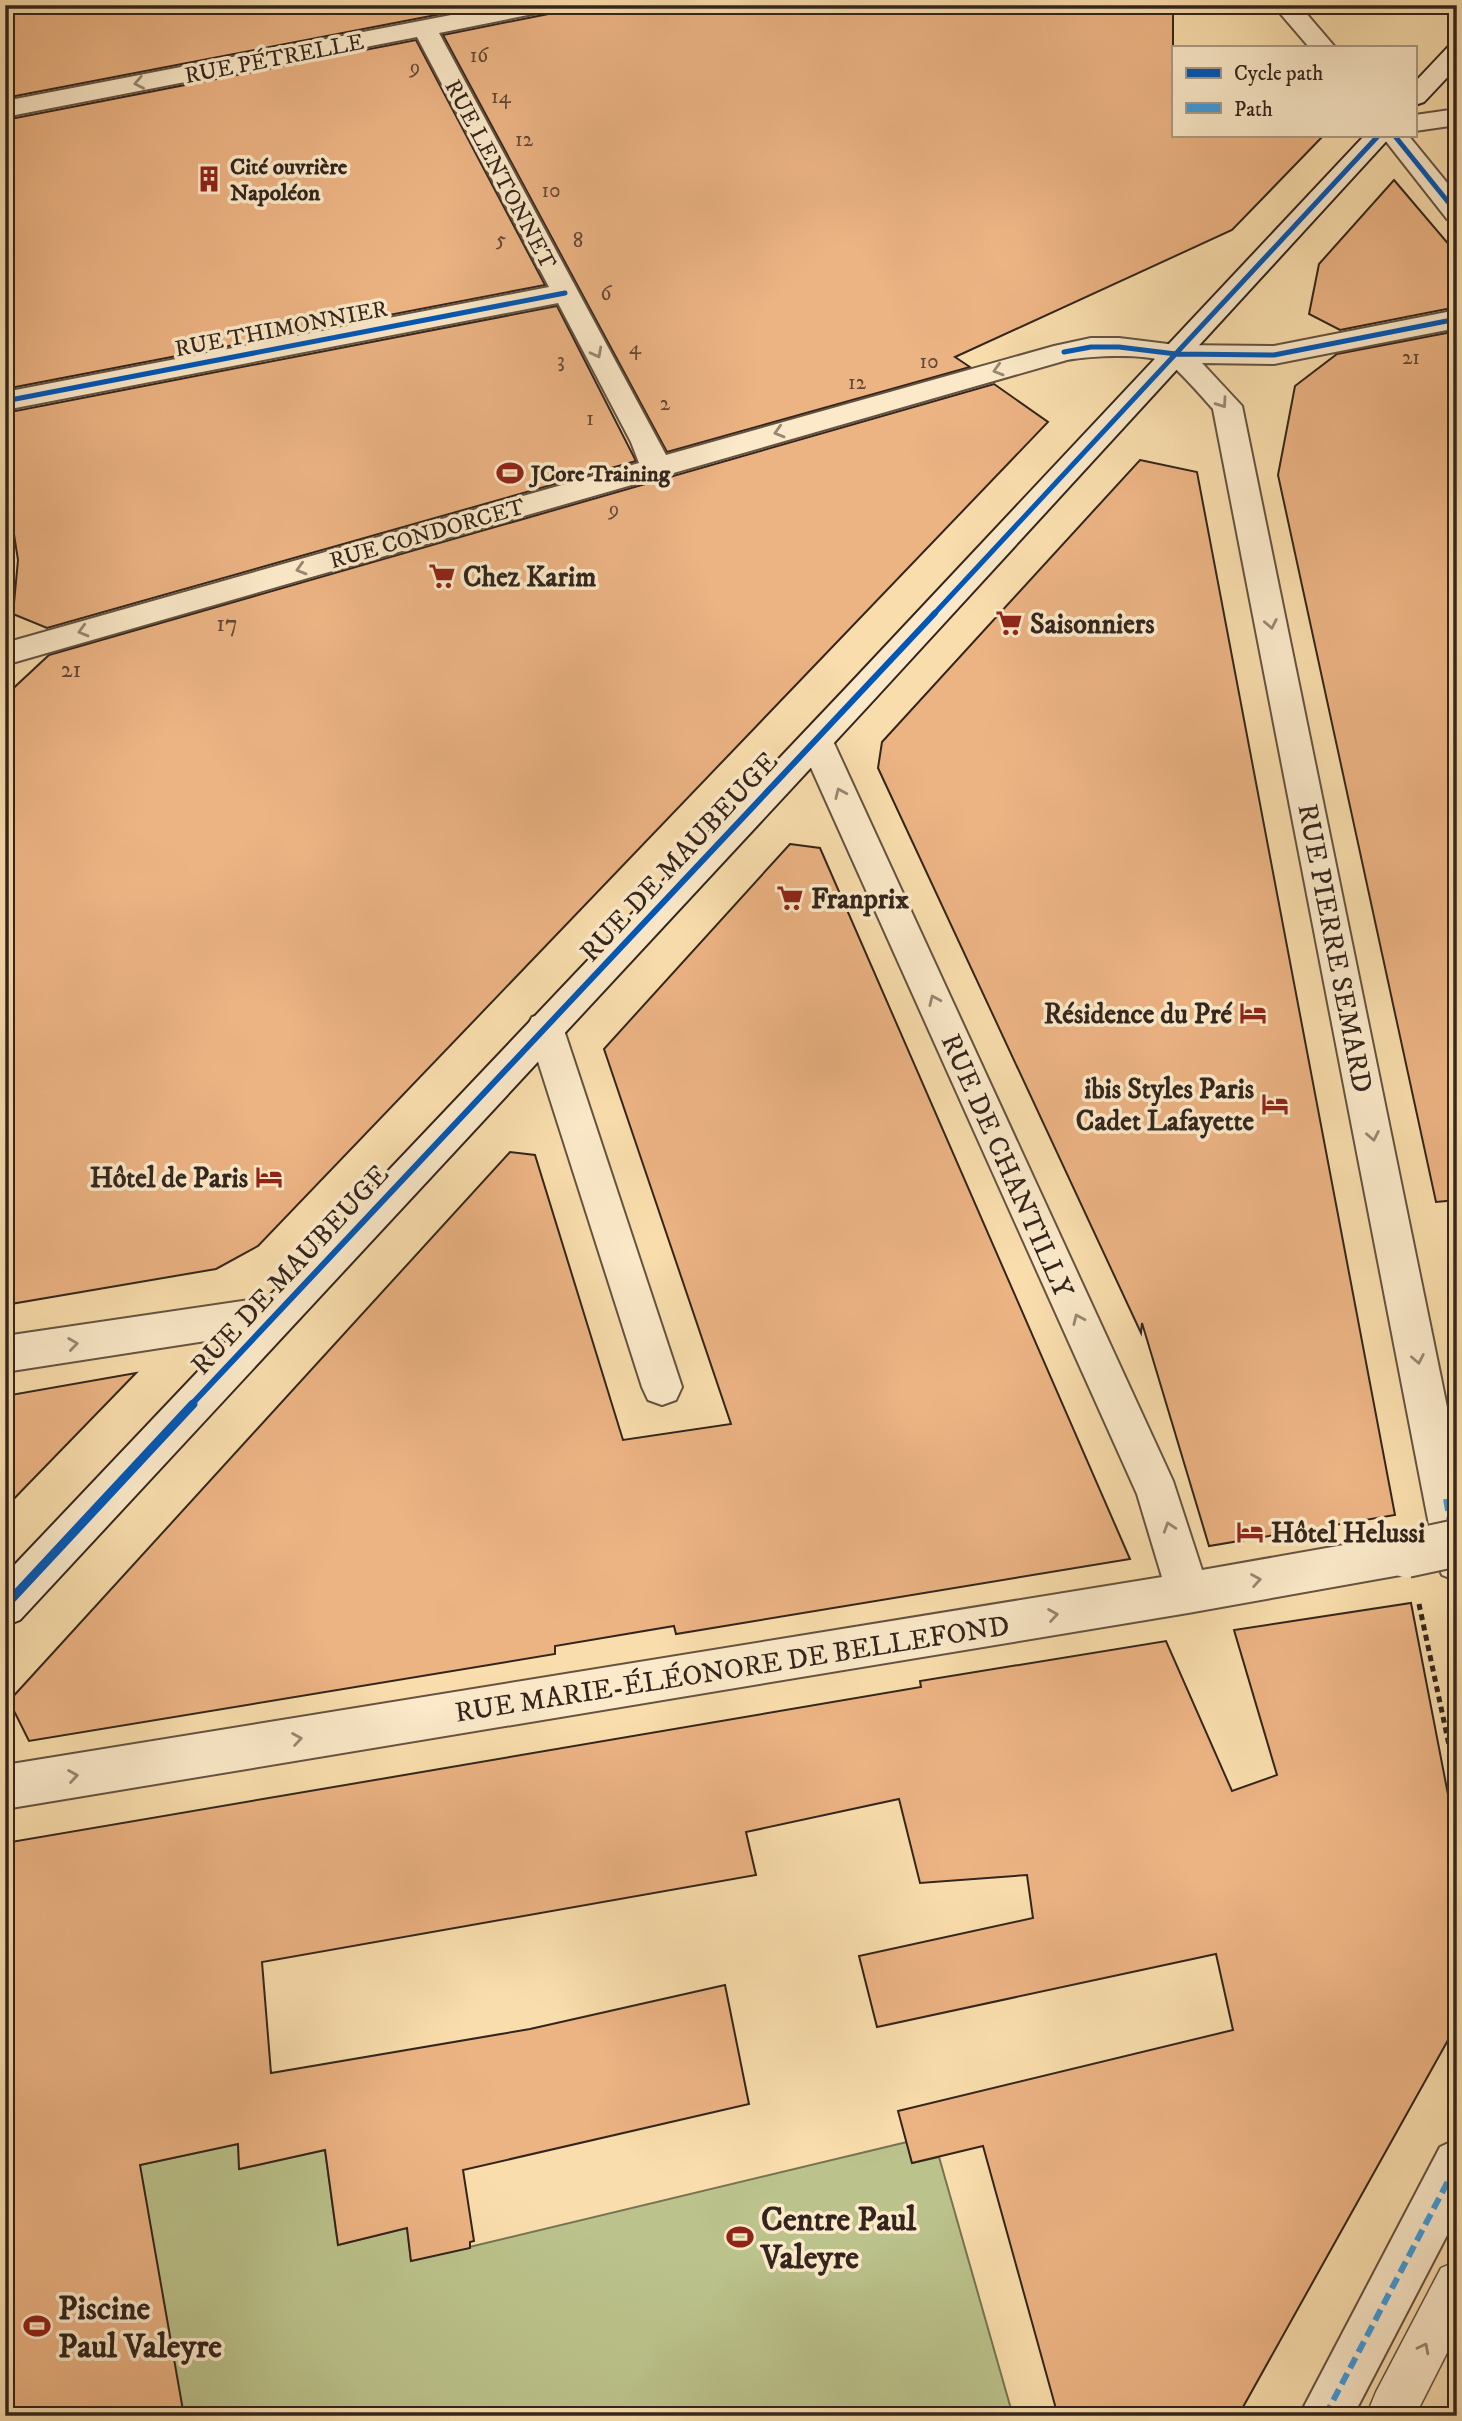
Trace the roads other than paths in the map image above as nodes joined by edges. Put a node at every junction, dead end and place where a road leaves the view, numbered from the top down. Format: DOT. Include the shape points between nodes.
graph roads {
  1 [pos="1285,5"];
  2 [pos="531,6"];
  3 [pos="495,10"];
  4 [pos="425,29"];
  5 [pos="1321,46"];
  6 [pos="1457,52"];
  7 [pos="1416,96"];
  8 [pos="5,109"];
  9 [pos="1457,117"];
  10 [pos="1416,123"];
  11 [pos="1378,136"];
  12 [pos="1395,136"];
  13 [pos="1457,212"];
  14 [pos="565,293"];
  15 [pos="1457,319"];
  16 [pos="1176,354"];
  17 [pos="5,401"];
  18 [pos="656,467"];
  19 [pos="5,654"];
  20 [pos="816,741"];
  21 [pos="545,1027"];
  22 [pos="277,1313"];
  23 [pos="5,1354"];
  24 [pos="662,1387"];
  25 [pos="1457,1543"];
  26 [pos="1457,1561"];
  27 [pos="1188,1593"];
  28 [pos="5,1606"];
  29 [pos="5,1787"];
  30 [pos="1457,2164"];
  31 [pos="1457,2284"];
  32 [pos="1394,2409"];
  33 [pos="1325,2416"];
  1 -- 5 [label="street"];
  2 -- 3 [label="street, RUE PÉTRELLE"];
  3 -- 4 [label="street, RUE PÉTRELLE"];
  4 -- 8 [label="street, RUE PÉTRELLE, one-way"];
  4 -- 14 [label="street, RUE LENTONNET"];
  6 -- 7 [label="street"];
  9 -- 10 [label="street"];
  11 -- 16 [label="street, RUE DE MAUBEUGE"];
  12 -- 13 [label="street"];
  14 -- 17 [label="street, RUE THIMONNIER"];
  14 -- 18 [label="street, RUE LENTONNET, one-way"];
  15 -- 16 [label="street, RUE CONDORCET" via="1274,355"];
  16 -- 18 [label="street, RUE CONDORCET, one-way" via="1119,347 1064,352"];
  16 -- 20 [label="street, RUE DE MAUBEUGE"];
  16 -- 26 [label="street, RUE PIERRE SEMARD, one-way" via="1227,406"];
  18 -- 19 [label="street, RUE CONDORCET, one-way"];
  20 -- 21 [label="street, RUE DE MAUBEUGE"];
  27 -- 20 [label="street, RUE DE CHANTILLY, one-way" via="1158,1494"];
  21 -- 22 [label="street, RUE DE MAUBEUGE"];
  21 -- 24 [label="street"];
  23 -- 22 [label="street, one-way"];
  22 -- 28 [label="street, RUE DE MAUBEUGE"];
  27 -- 25 [label="street, RUE MARIE-ÉLÉONORE DE BELLEFOND, one-way, bridge" via="1411,1574"];
  29 -- 27 [label="street, RUE MARIE-ÉLÉONORE DE BELLEFOND, one-way"];
  30 -- 33 [label="street"];
  32 -- 31 [label="lane, one-way"];
}
